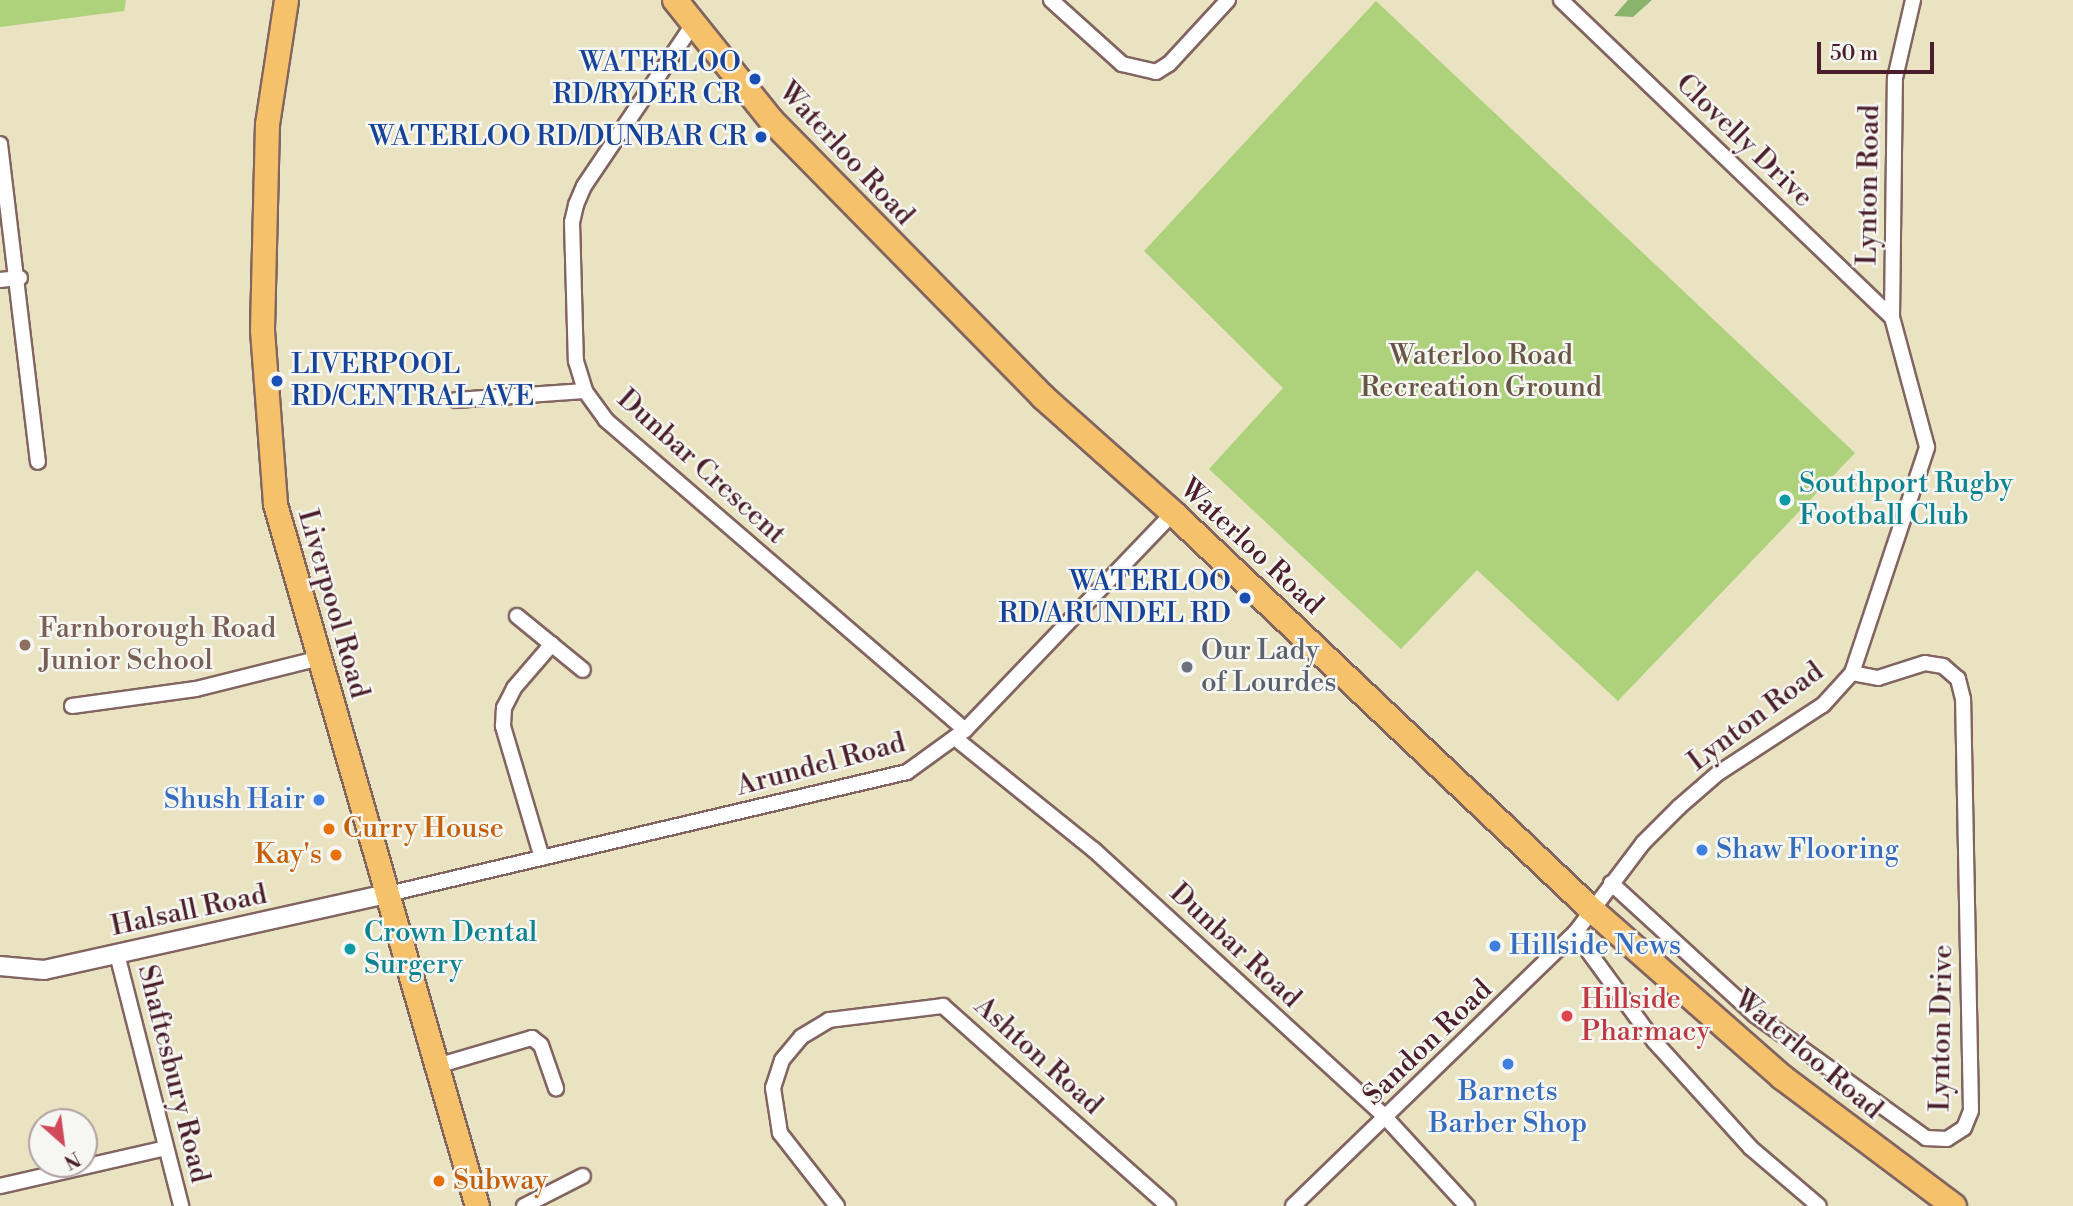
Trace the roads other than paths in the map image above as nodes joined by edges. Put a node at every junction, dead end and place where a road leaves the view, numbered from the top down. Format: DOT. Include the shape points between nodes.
graph roads {
  1 [pos="286,0"];
  2 [pos="1051,0"];
  3 [pos="1228,0"];
  4 [pos="1561,0"];
  5 [pos="1913,0"];
  6 [pos="684,8"];
  7 [pos="0,144"];
  8 [pos="20,278"];
  9 [pos="0,280"];
  10 [pos="1892,317"];
  11 [pos="585,391"];
  12 [pos="456,400"];
  13 [pos="38,462"];
  14 [pos="1173,513"];
  15 [pos="517,616"];
  16 [pos="552,644"];
  17 [pos="316,659"];
  18 [pos="583,670"];
  19 [pos="1852,673"];
  20 [pos="72,706"];
  21 [pos="960,734"];
  22 [pos="542,858"];
  23 [pos="1611,883"];
  24 [pos="388,894"];
  25 [pos="1594,911"];
  26 [pos="1575,933"];
  27 [pos="117,954"];
  28 [pos="0,966"];
  29 [pos="439,1065"];
  30 [pos="556,1088"];
  31 [pos="1386,1118"];
  32 [pos="166,1148"];
  33 [pos="583,1176"];
  34 [pos="0,1186"];
  35 [pos="181,1206"];
  36 [pos="477,1206"];
  37 [pos="524,1206"];
  38 [pos="837,1206"];
  39 [pos="1168,1206"];
  40 [pos="1293,1206"];
  41 [pos="1467,1206"];
  42 [pos="1819,1206"];
  43 [pos="1954,1206"];
  1 -- 17 [label="main road, Liverpool Road" via="267,124 262,330 275,503"];
  2 -- 3 [label="street" via="1122,64 1156,72 1169,64"];
  4 -- 10 [label="street, Clovelly Drive"];
  5 -- 10 [label="street, Lynton Road" via="1895,78"];
  6 -- 11 [label="street, Dunbar Crescent" via="576,205 572,222 576,361"];
  6 -- 14 [label="highway, Waterloo Road" via="772,121 916,272 1043,397"];
  7 -- 8 [label="street"];
  8 -- 9 [label="street"];
  8 -- 13 [label="street"];
  10 -- 19 [label="street, Lynton Road" via="1927,447"];
  11 -- 12 [label="street"];
  11 -- 21 [label="street, Dunbar Crescent" via="606,420"];
  14 -- 21 [label="street, Arundel Road"];
  14 -- 25 [label="highway, Waterloo Road"];
  15 -- 16 [label="street"];
  16 -- 18 [label="street"];
  16 -- 22 [label="street" via="514,688 503,726"];
  17 -- 20 [label="street" via="196,689"];
  17 -- 24 [label="main road, Liverpool Road"];
  19 -- 23 [label="street, Lynton Road" via="1823,705 1717,774 1679,807"];
  19 -- 23 [label="street, Lynton Drive" via="1878,678 1925,663 1943,666 1958,679 1963,699 1971,1111 1964,1128 1947,1139 1926,1138 1755,1015"];
  21 -- 22 [label="street, Arundel Road" via="907,772"];
  21 -- 31 [label="street, Dunbar Road" via="1094,850"];
  22 -- 24 [label="street, Arundel Road"];
  23 -- 25 [label="street, Lynton Road"];
  24 -- 27 [label="street, Halsall Road"];
  24 -- 29 [label="main road, Liverpool Road"];
  25 -- 26 [label="street, Sandon Road"];
  25 -- 43 [label="highway, Waterloo Road" via="1782,1077"];
  26 -- 31 [label="street, Sandon Road"];
  26 -- 42 [label="street" via="1654,1041 1751,1148"];
  27 -- 28 [label="street, Halsall Road" via="44,970"];
  27 -- 32 [label="street, Shaftesbury Road"];
  29 -- 30 [label="street" via="532,1038 541,1045"];
  29 -- 36 [label="main road, Liverpool Road"];
  31 -- 40 [label="street, Sandon Road"];
  31 -- 41 [label="street, Dunbar Road"];
  32 -- 34 [label="street"];
  32 -- 35 [label="street, Shaftesbury Road"];
  33 -- 37 [label="street"];
  38 -- 39 [label="street, Ashton Road" via="780,1133 772,1088 782,1060 801,1037 829,1020 943,1006"];
}
